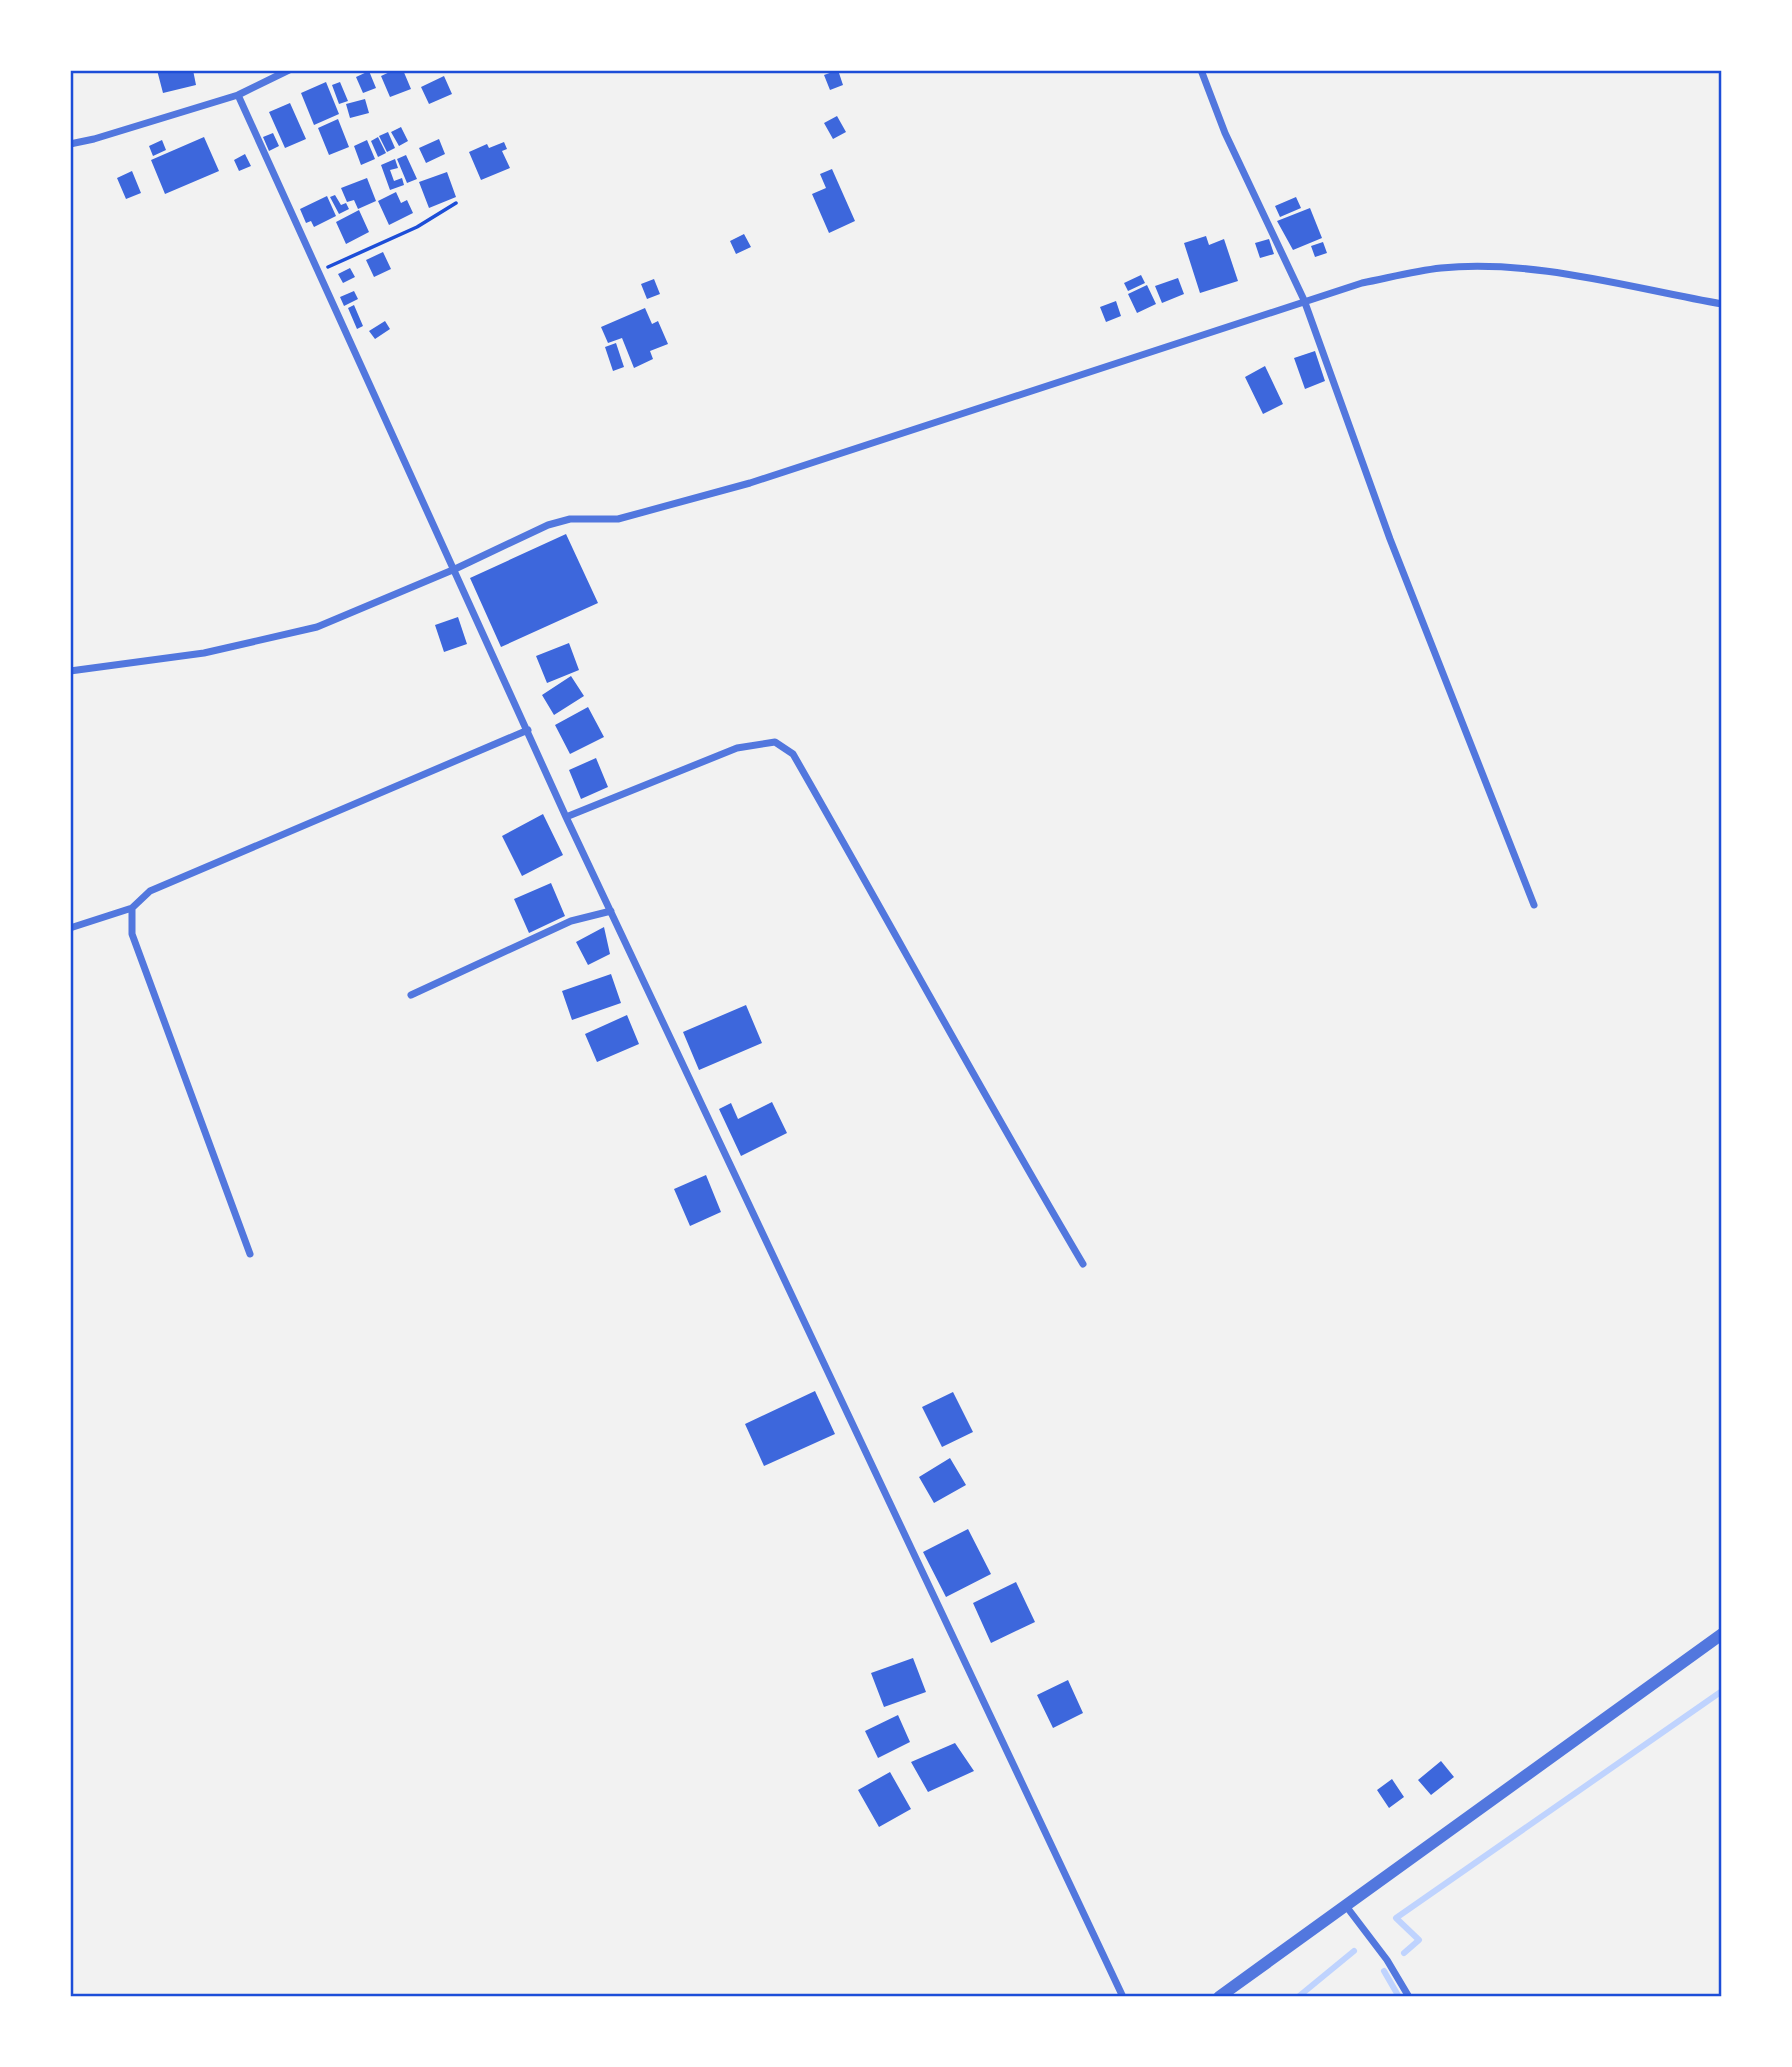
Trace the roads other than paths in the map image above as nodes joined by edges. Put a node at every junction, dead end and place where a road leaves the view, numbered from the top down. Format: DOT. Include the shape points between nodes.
graph roads {
  1 [pos="289,70"];
  2 [pos="1201,70"];
  3 [pos="238,95"];
  4 [pos="70,144"];
  5 [pos="1304,300"];
  6 [pos="1722,304"];
  7 [pos="455,569"];
  8 [pos="70,671"];
  9 [pos="528,730"];
  10 [pos="566,817"];
  11 [pos="1534,905"];
  12 [pos="132,908"];
  13 [pos="611,911"];
  14 [pos="70,928"];
  15 [pos="411,995"];
  16 [pos="250,1254"];
  17 [pos="1083,1264"];
  18 [pos="1722,1634"];
  19 [pos="1346,1906"];
  20 [pos="1123,1997"];
  21 [pos="1219,1997"];
  22 [pos="1409,1997"];
  1 -- 3 [label="street"];
  2 -- 5 [label="street" via="1225,133"];
  3 -- 4 [label="street"];
  3 -- 7 [label="street"];
  5 -- 6 [label="street" via="1441,268 1484,268 1566,274"];
  5 -- 7 [label="street" via="750,483 618,519 570,519 548,525"];
  5 -- 11 [label="street" via="1390,539"];
  7 -- 8 [label="street" via="317,627 204,653"];
  7 -- 9 [label="street"];
  9 -- 10 [label="street"];
  9 -- 12 [label="street" via="150,891"];
  10 -- 13 [label="street"];
  10 -- 17 [label="street" via="737,748 775,742 793,754"];
  12 -- 14 [label="street"];
  12 -- 16 [label="street" via="132,934"];
  13 -- 15 [label="street" via="571,921"];
  13 -- 20 [label="street"];
  18 -- 19 [label="street"];
  19 -- 21 [label="street"];
  19 -- 22 [label="street" via="1388,1960"];
}
